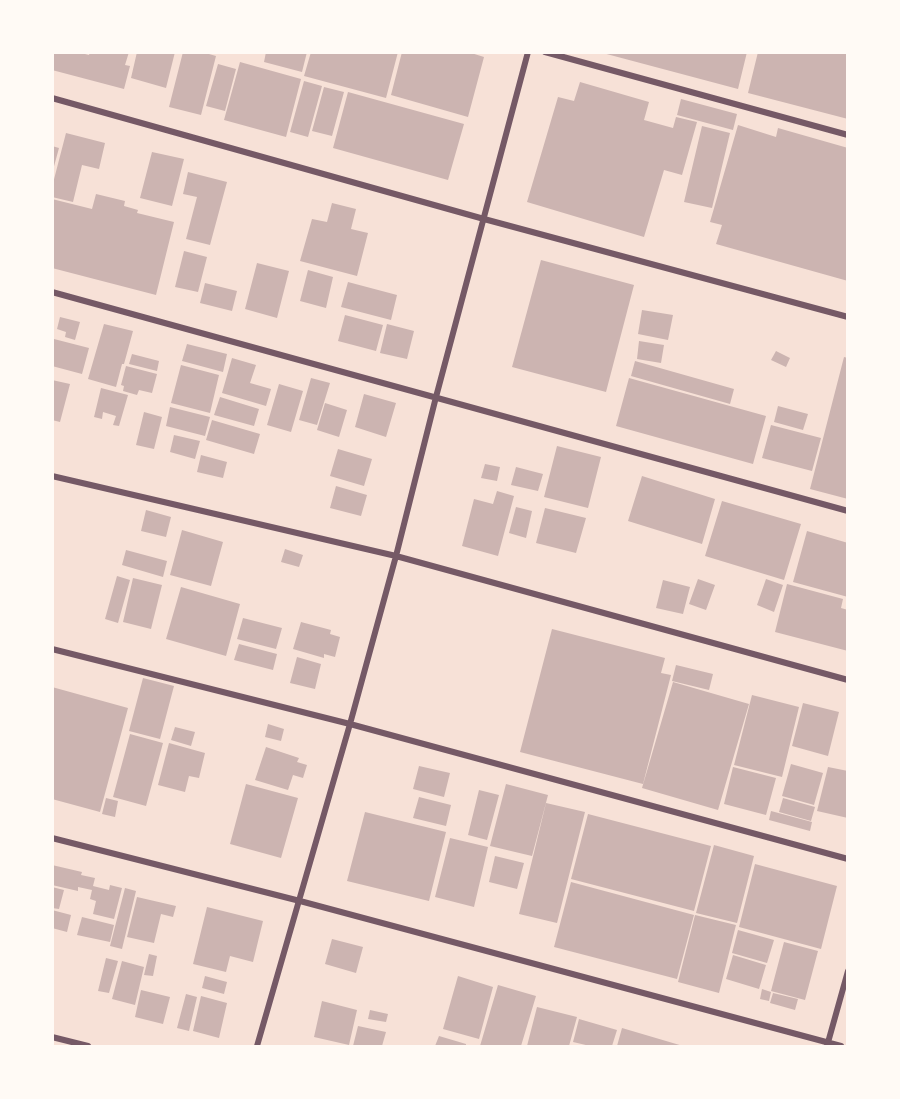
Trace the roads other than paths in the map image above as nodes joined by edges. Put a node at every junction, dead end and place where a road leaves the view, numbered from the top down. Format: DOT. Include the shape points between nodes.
graph roads {
  1 [pos="528,52"];
  2 [pos="545,52"];
  3 [pos="52,98"];
  4 [pos="848,135"];
  5 [pos="484,219"];
  6 [pos="52,292"];
  7 [pos="848,317"];
  8 [pos="436,398"];
  9 [pos="52,476"];
  10 [pos="848,511"];
  11 [pos="396,556"];
  12 [pos="52,649"];
  13 [pos="848,680"];
  14 [pos="350,724"];
  15 [pos="52,838"];
  16 [pos="848,859"];
  17 [pos="300,901"];
  18 [pos="848,972"];
  19 [pos="52,1037"];
  20 [pos="827,1045"];
  21 [pos="88,1047"];
  22 [pos="257,1047"];
  23 [pos="841,1047"];
  1 -- 5 [label="street"];
  2 -- 4 [label="street"];
  3 -- 5 [label="street"];
  5 -- 7 [label="street"];
  5 -- 8 [label="street"];
  6 -- 8 [label="street"];
  8 -- 10 [label="street"];
  8 -- 11 [label="street"];
  9 -- 11 [label="street"];
  11 -- 13 [label="street"];
  11 -- 14 [label="street"];
  12 -- 14 [label="street"];
  14 -- 16 [label="street"];
  14 -- 17 [label="street"];
  15 -- 17 [label="street"];
  17 -- 20 [label="street"];
  17 -- 22 [label="street"];
  18 -- 20 [label="street"];
  19 -- 21 [label="street"];
  20 -- 23 [label="street"];
}
